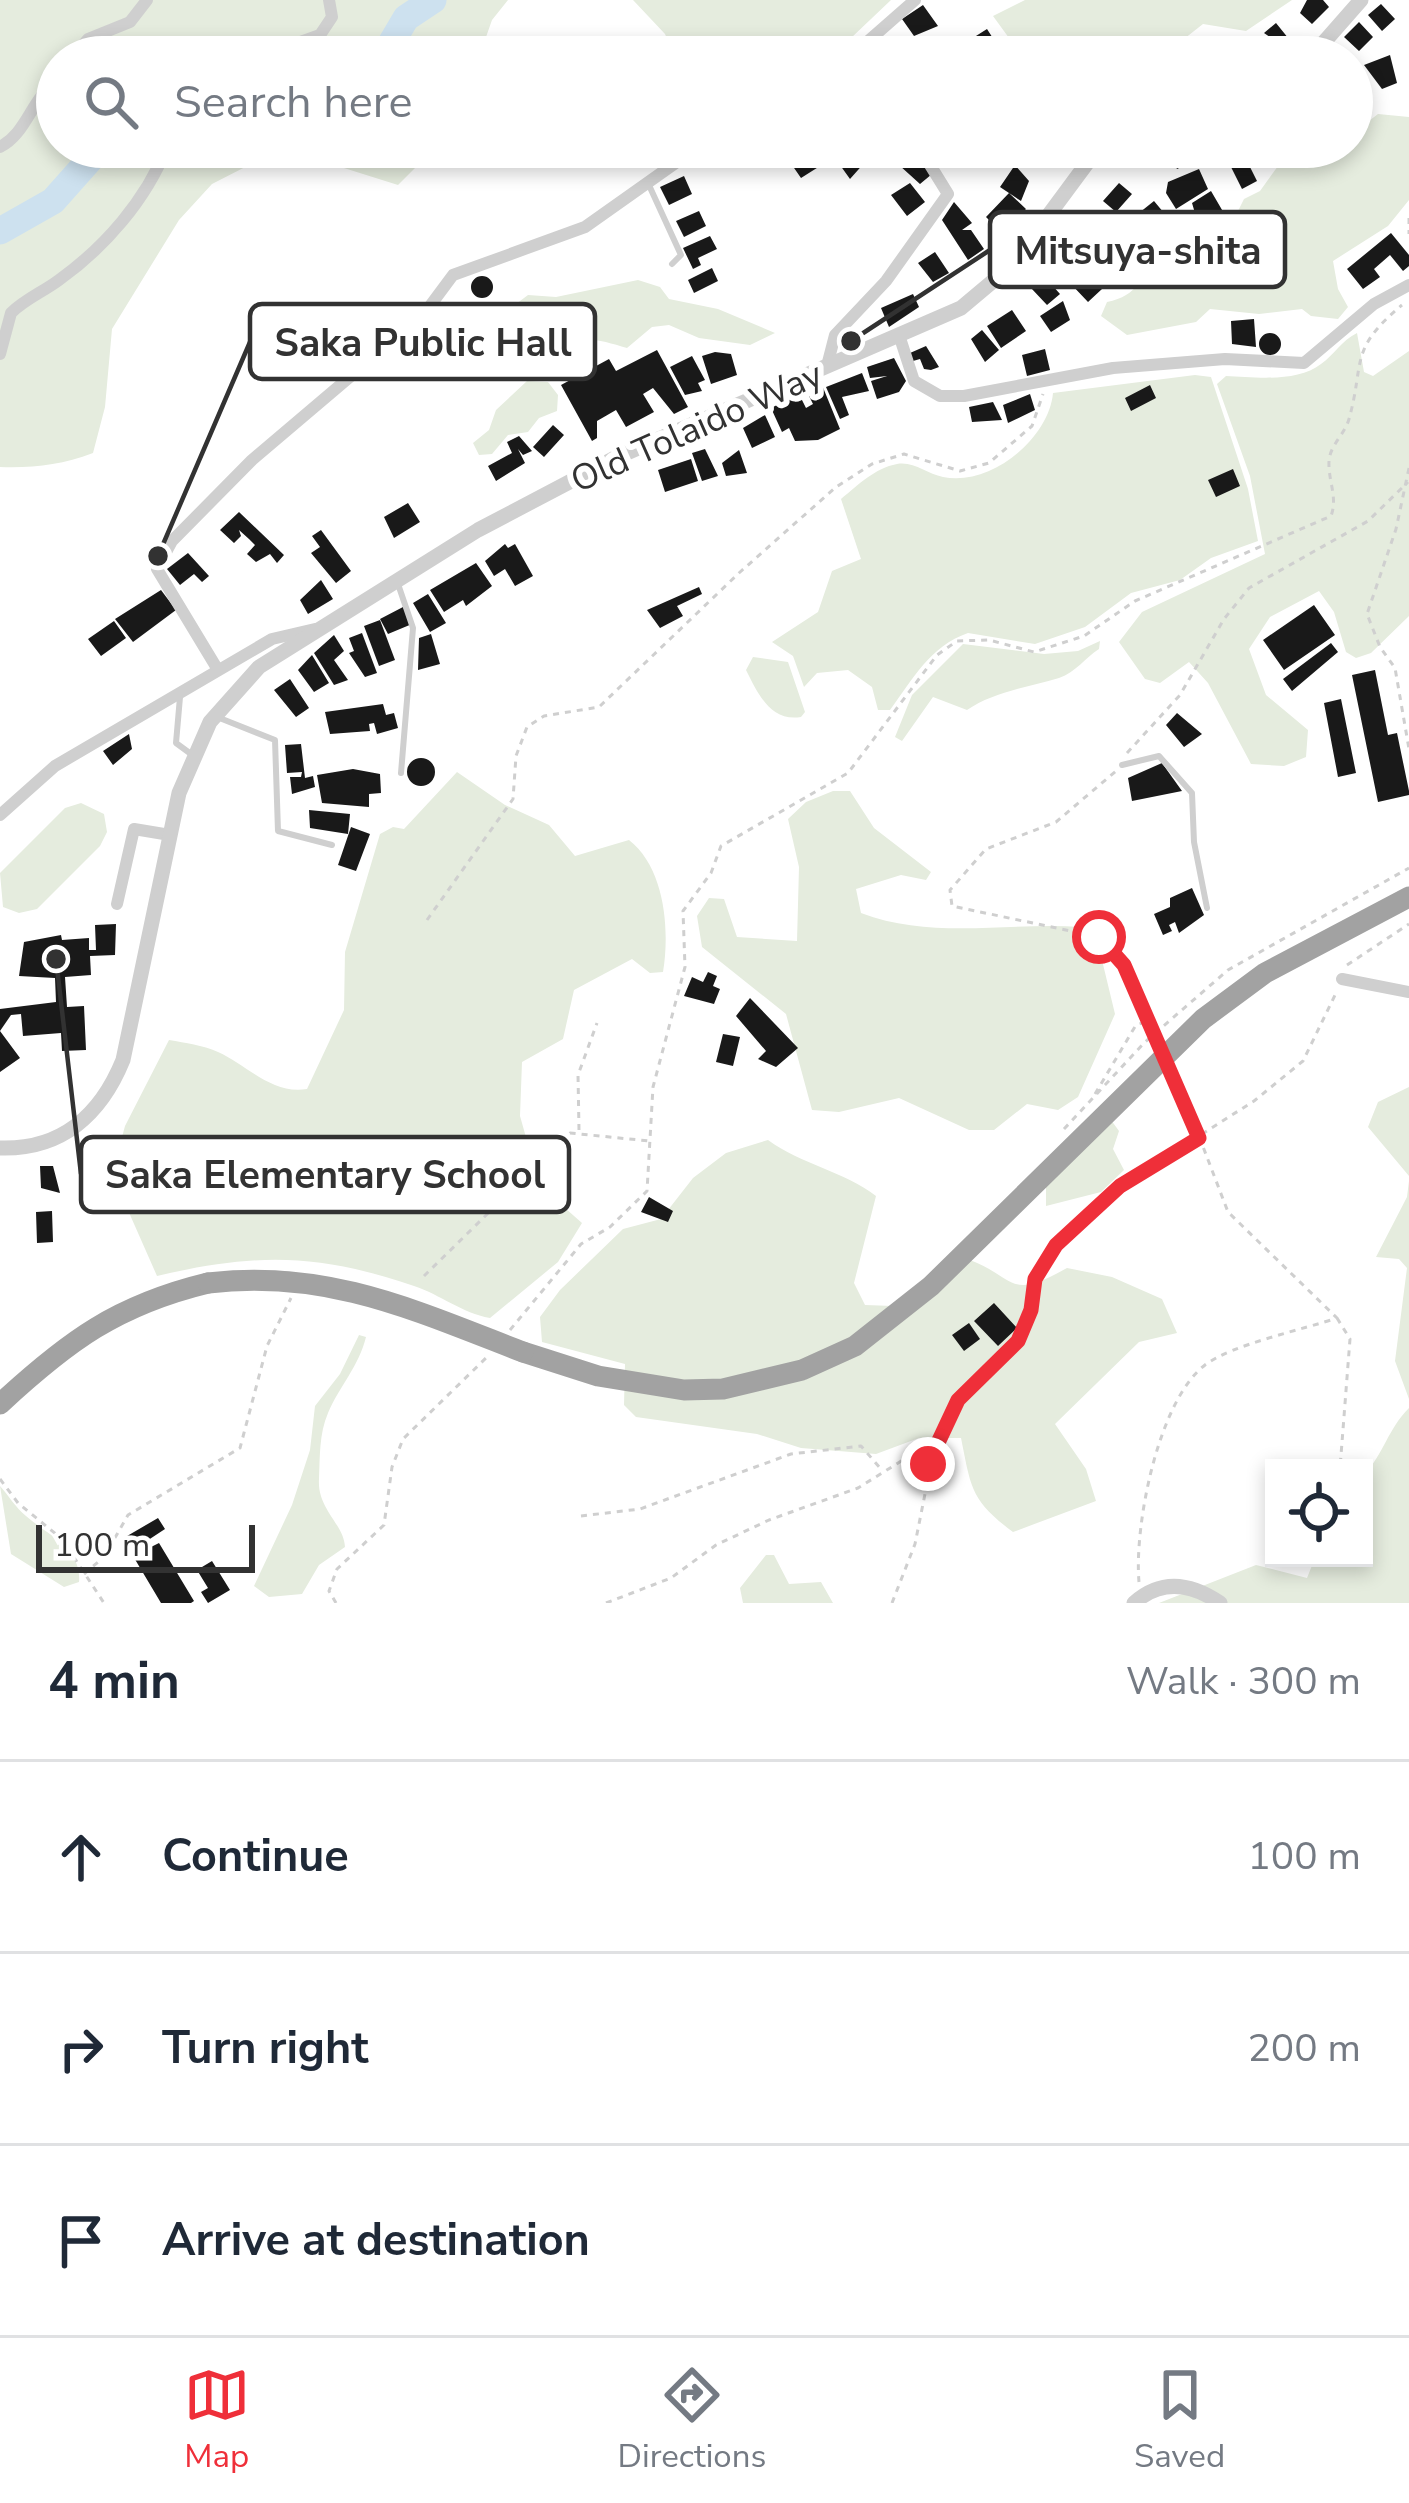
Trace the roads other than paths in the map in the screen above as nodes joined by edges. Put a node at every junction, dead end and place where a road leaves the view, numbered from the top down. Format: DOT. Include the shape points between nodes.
graph roads {
  1 [pos="147,0"];
  2 [pos="329,0"];
  3 [pos="915,0"];
  4 [pos="1360,0"];
  5 [pos="95,36"];
  6 [pos="317,36"];
  7 [pos="875,36"];
  8 [pos="1329,36"];
  9 [pos="36,99"];
  10 [pos="0,147"];
  11 [pos="158,168"];
  12 [pos="666,168"];
  13 [pos="932,168"];
  14 [pos="1083,168"];
  15 [pos="647,180"];
  16 [pos="672,264"];
  17 [pos="1409,285"];
  18 [pos="900,338"];
  19 [pos="0,354"];
  20 [pos="827,366"];
  21 [pos="395,579"];
  22 [pos="315,629"];
  23 [pos="218,670"];
  24 [pos="180,693"];
  25 [pos="213,716"];
  26 [pos="191,754"];
  27 [pos="1121,765"];
  28 [pos="401,773"];
  29 [pos="0,815"];
  30 [pos="170,835"];
  31 [pos="332,845"];
  32 [pos="1409,897"];
  33 [pos="117,904"];
  34 [pos="1208,908"];
  35 [pos="1342,979"];
  36 [pos="1409,992"];
  37 [pos="0,1148"];
  38 [pos="0,1404"];
  39 [pos="1137,1600"];
  40 [pos="1220,1603"];
  1 -- 5 [label="street" via="130,22"];
  2 -- 6 [label="street" via="332,17"];
  3 -- 7 [label="street"];
  4 -- 8 [label="street"];
  9 -- 10 [label="street" via="16,137"];
  11 -- 19 [label="street" via="108,236 11,313"];
  12 -- 15 [label="street"];
  13 -- 20 [label="street" via="948,194 886,281 835,335"];
  14 -- 18 [label="street, Old Tolaido Way" via="987,291"];
  15 -- 16 [label="lane" via="680,255"];
  15 -- 23 [label="street" via="585,227 453,275 424,314 252,460 172,542 157,569"];
  17 -- 18 [label="street" via="1304,363 1196,361 940,396 914,382"];
  18 -- 20 [label="street, Old Tolaido Way"];
  20 -- 21 [label="street, Old Tolaido Way" via="615,458"];
  21 -- 22 [label="street, Old Tolaido Way"];
  21 -- 28 [label="lane" via="413,628"];
  22 -- 23 [label="street" via="272,639"];
  22 -- 25 [label="street, Old Tolaido Way" via="259,667"];
  23 -- 24 [label="street"];
  24 -- 26 [label="lane" via="176,743"];
  24 -- 29 [label="street" via="55,766"];
  25 -- 26 [label="street, Old Tolaido Way"];
  25 -- 31 [label="lane" via="275,740 278,831"];
  26 -- 30 [label="street, Old Tolaido Way"];
  27 -- 34 [label="lane" via="1164,757 1192,793"];
  30 -- 33 [label="street" via="134,829"];
  30 -- 37 [label="street, Old Tolaido Way" via="112,1087 74,1129 44,1144"];
  32 -- 38 [label="highway, bridge" via="1265,973 1202,1019 900,1314 802,1370 723,1388 615,1380 382,1298 265,1276 133,1306 76,1336"];
  35 -- 36 [label="street"];
  39 -- 40 [label="street" via="1176,1585"];
}
